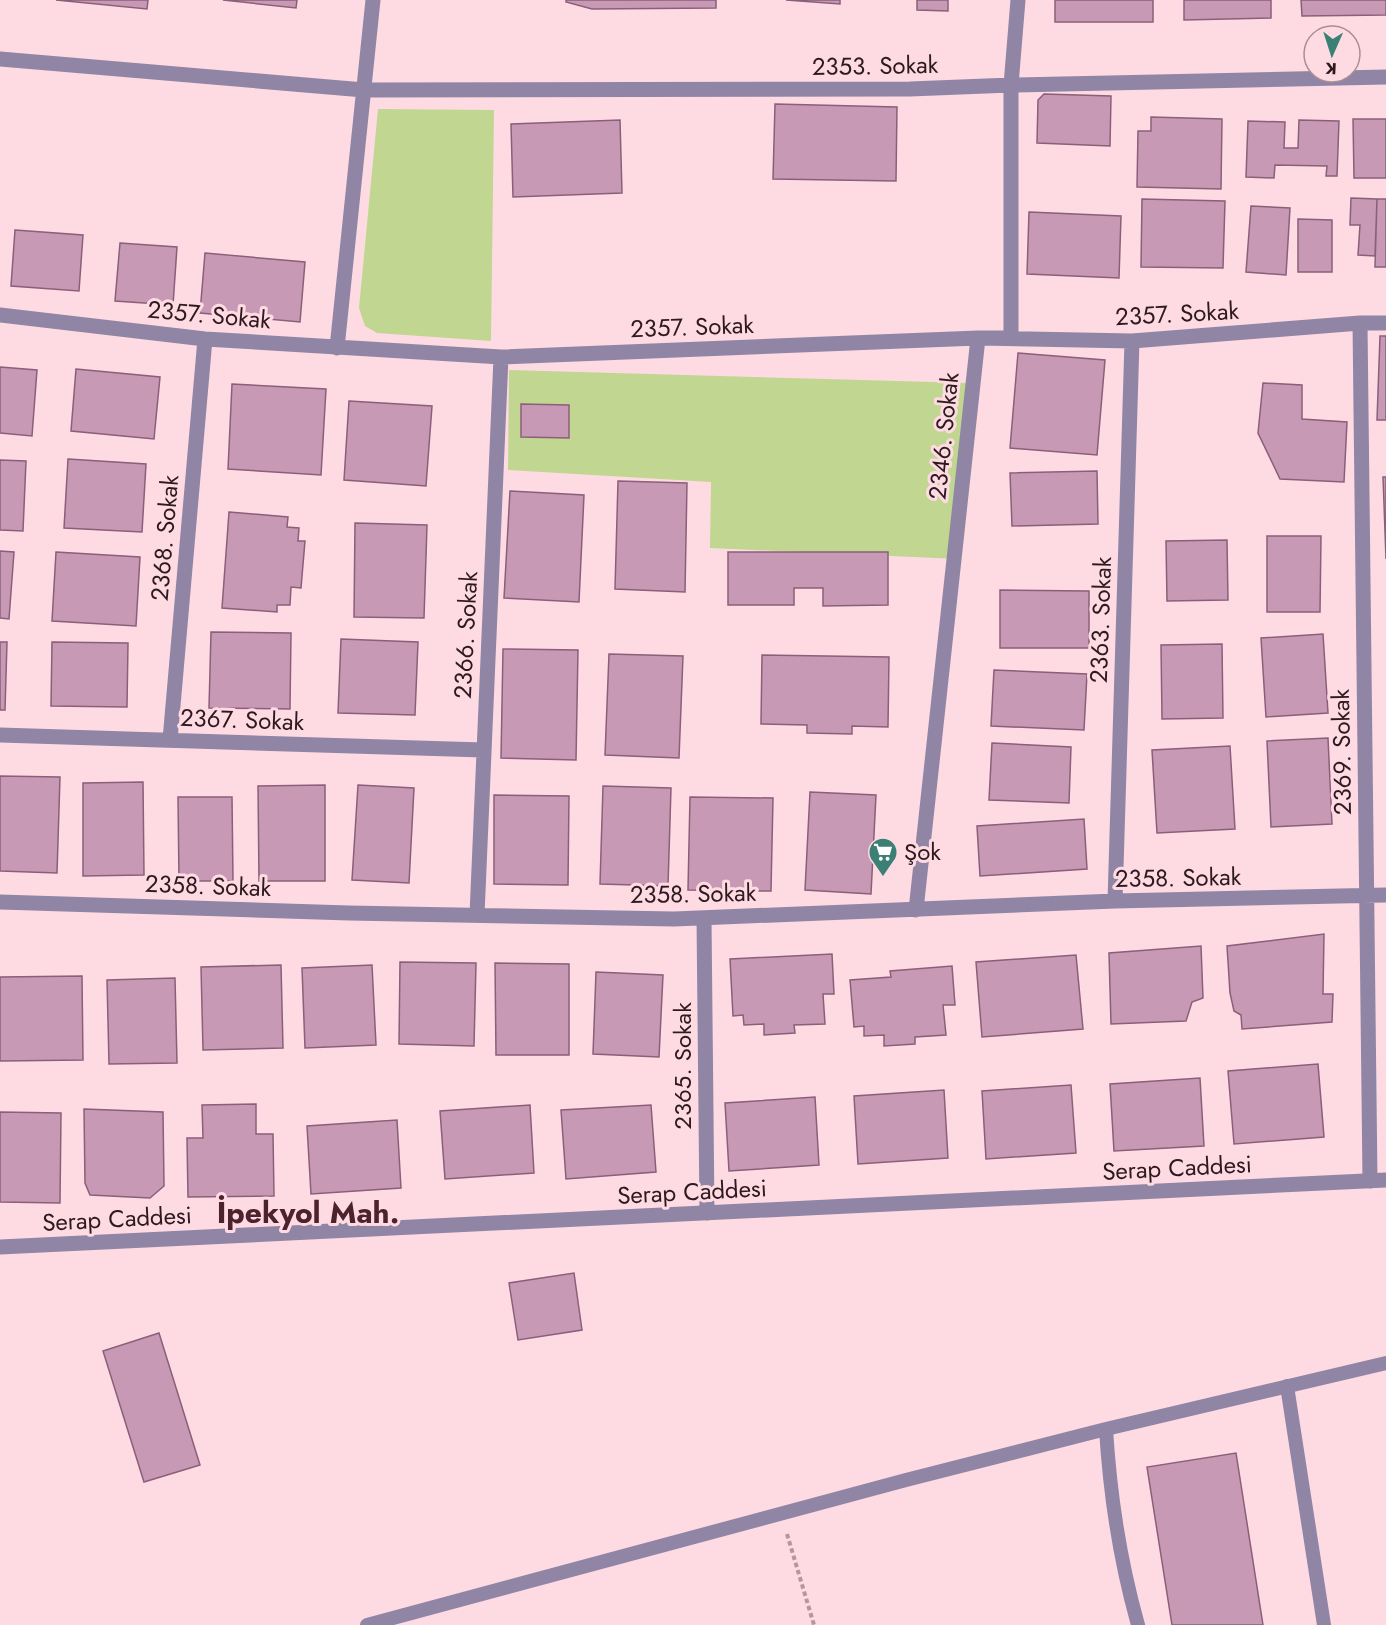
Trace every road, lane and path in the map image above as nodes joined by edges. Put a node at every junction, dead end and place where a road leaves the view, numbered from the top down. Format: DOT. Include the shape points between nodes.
graph roads {
  1 [pos="374,0"];
  2 [pos="1018,0"];
  3 [pos="0,59"];
  4 [pos="1386,77"];
  5 [pos="1011,85"];
  6 [pos="364,90"];
  7 [pos="0,315"];
  8 [pos="1360,323"];
  9 [pos="1386,323"];
  10 [pos="978,338"];
  11 [pos="206,339"];
  12 [pos="1132,341"];
  13 [pos="337,348"];
  14 [pos="501,357"];
  15 [pos="0,735"];
  16 [pos="170,740"];
  17 [pos="483,750"];
  18 [pos="1386,895"];
  19 [pos="1366,896"];
  20 [pos="1115,901"];
  21 [pos="0,902"];
  22 [pos="916,910"];
  23 [pos="477,915"];
  24 [pos="704,918"];
  25 [pos="1370,1180"];
  26 [pos="1386,1180"];
  27 [pos="707,1213"];
  28 [pos="0,1247"];
  29 [pos="1386,1363"];
  30 [pos="1287,1386"];
  31 [pos="1106,1429"];
  32 [pos="781,1513"];
  33 [pos="367,1625"];
  34 [pos="814,1625"];
  35 [pos="1138,1625"];
  36 [pos="1324,1625"];
  1 -- 6 [label="street"];
  2 -- 5 [label="street"];
  3 -- 6 [label="street, 2353. Sokak"];
  4 -- 5 [label="street, 2353. Sokak"];
  5 -- 6 [label="street, 2353. Sokak" via="910,89"];
  5 -- 10 [label="street" via="1011,338"];
  6 -- 13 [label="street"];
  7 -- 11 [label="street, 2357. Sokak"];
  8 -- 9 [label="street, 2357. Sokak"];
  8 -- 12 [label="street, 2357. Sokak"];
  8 -- 19 [label="street, 2369. Sokak"];
  10 -- 12 [label="street, 2357. Sokak"];
  10 -- 14 [label="street, 2357. Sokak"];
  10 -- 22 [label="street, 2346. Sokak"];
  11 -- 13 [label="street, 2357. Sokak"];
  11 -- 16 [label="street, 2368. Sokak"];
  12 -- 20 [label="street, 2363. Sokak"];
  13 -- 14 [label="street, 2357. Sokak"];
  14 -- 17 [label="street, 2366. Sokak"];
  15 -- 16 [label="street, 2367. Sokak"];
  16 -- 17 [label="street, 2367. Sokak"];
  17 -- 23 [label="street, 2366. Sokak"];
  18 -- 19 [label="street, 2358. Sokak"];
  19 -- 20 [label="street, 2358. Sokak"];
  19 -- 25 [label="street, 2369. Sokak"];
  20 -- 22 [label="street, 2358. Sokak"];
  21 -- 23 [label="street, 2358. Sokak"];
  22 -- 24 [label="street, 2358. Sokak"];
  23 -- 24 [label="street, 2358. Sokak"];
  24 -- 27 [label="street, 2365. Sokak"];
  25 -- 26 [label="street, Serap Caddesi"];
  25 -- 27 [label="street, Serap Caddesi"];
  27 -- 28 [label="street, Serap Caddesi"];
  29 -- 30 [label="lane"];
  30 -- 31 [label="lane"];
  30 -- 36 [label="lane"];
  31 -- 32 [label="lane"];
  31 -- 35 [label="lane" via="1109,1476"];
  32 -- 33 [label="lane"];
  32 -- 34 [label="path"];
}
